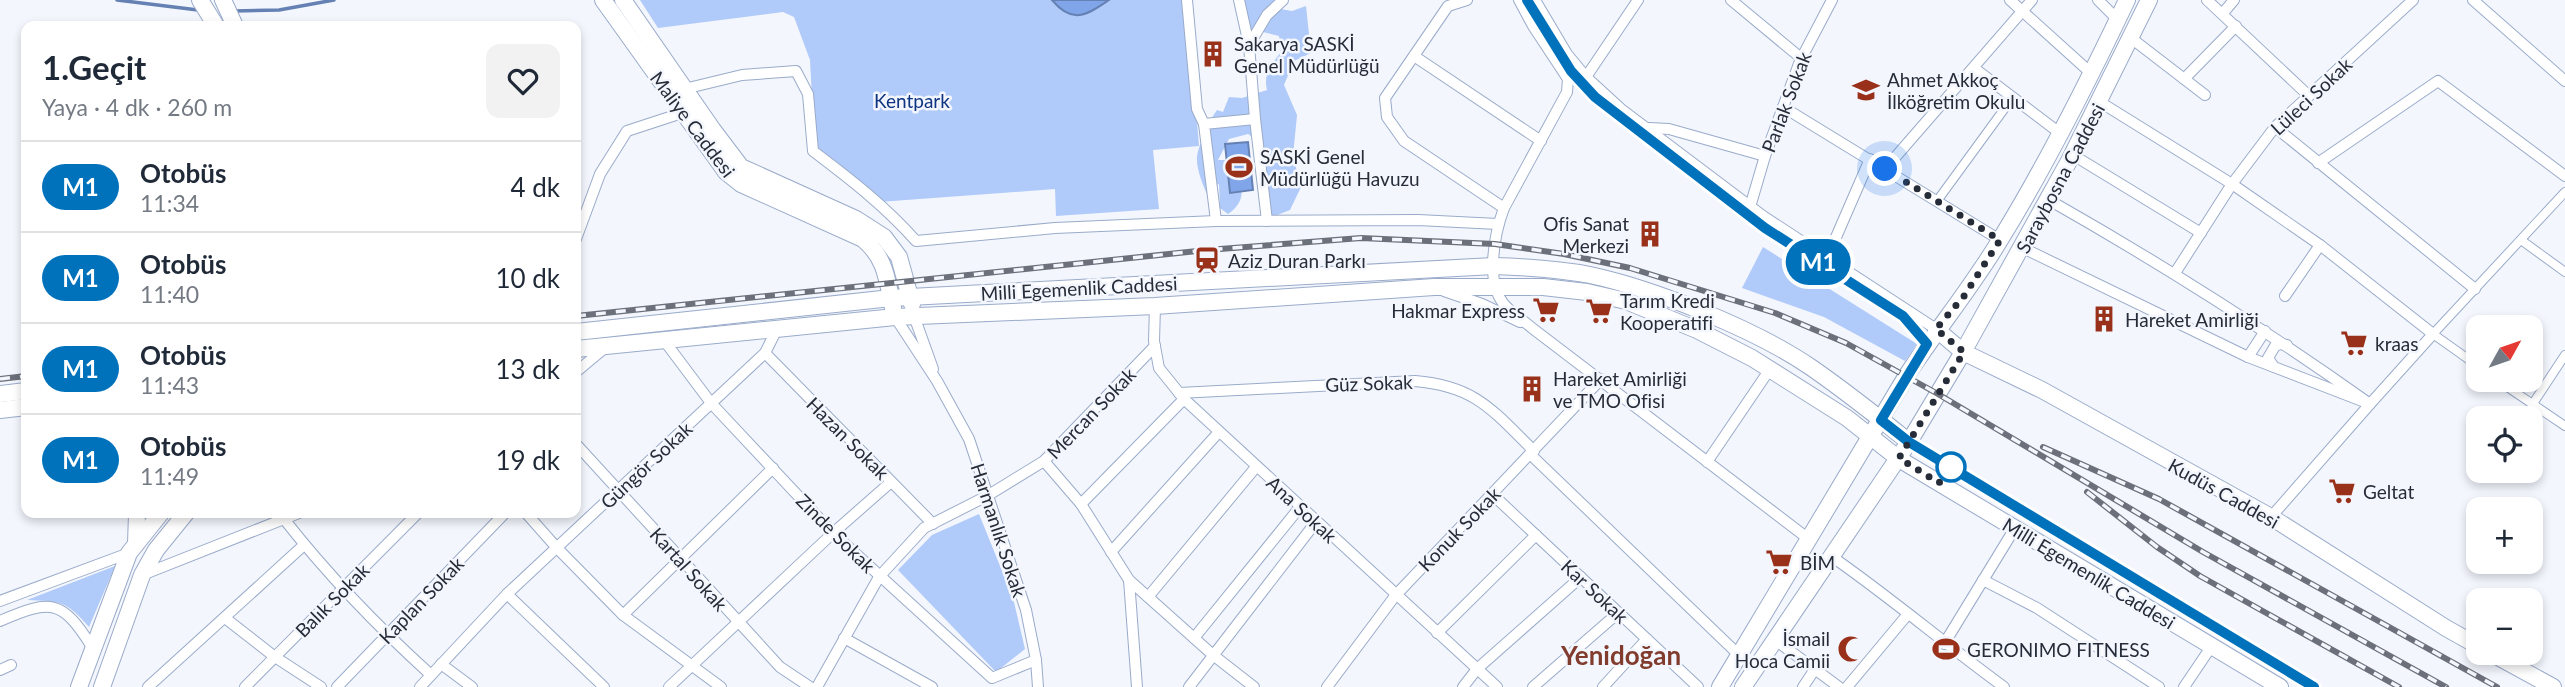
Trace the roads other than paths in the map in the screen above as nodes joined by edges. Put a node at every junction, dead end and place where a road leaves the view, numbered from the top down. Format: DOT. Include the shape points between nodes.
graph roads {
  1 [pos="200,0"];
  2 [pos="223,0"];
  3 [pos="603,0"];
  4 [pos="623,0"];
  5 [pos="1187,0"];
  6 [pos="1239,0"];
  7 [pos="1283,0"];
  8 [pos="1467,0"];
  9 [pos="1519,0"];
  10 [pos="1535,0"];
  11 [pos="1638,0"];
  12 [pos="1731,0"];
  13 [pos="1832,0"];
  14 [pos="2010,0"];
  15 [pos="2032,0"];
  16 [pos="2098,0"];
  17 [pos="2127,0"];
  18 [pos="2149,0"];
  19 [pos="2207,0"];
  20 [pos="2234,0"];
  21 [pos="2413,0"];
  22 [pos="2473,0"];
  23 [pos="2023,11"];
  24 [pos="2223,13"];
  25 [pos="2118,20"];
  26 [pos="213,21"];
  27 [pos="233,21"];
  28 [pos="2236,26"];
  29 [pos="2131,38"];
  30 [pos="1249,46"];
  31 [pos="1414,56"];
  32 [pos="1801,58"];
  33 [pos="1974,68"];
  34 [pos="2092,75"];
  35 [pos="1586,77"];
  36 [pos="2184,79"];
  37 [pos="2565,81"];
  38 [pos="684,89"];
  39 [pos="2205,95"];
  40 [pos="2309,96"];
  41 [pos="2012,97"];
  42 [pos="2100,102"];
  43 [pos="1783,107"];
  44 [pos="690,111"];
  45 [pos="1255,119"];
  46 [pos="1204,124"];
  47 [pos="2275,127"];
  48 [pos="1647,128"];
  49 [pos="2061,134"];
  50 [pos="1541,141"];
  51 [pos="2073,155"];
  52 [pos="1765,156"];
  53 [pos="1870,159"];
  54 [pos="2318,163"];
  55 [pos="1885,169"];
  56 [pos="2565,176"];
  57 [pos="2232,184"];
  58 [pos="2565,192"];
  59 [pos="2049,200"];
  60 [pos="1937,201"];
  61 [pos="1750,207"];
  62 [pos="1504,208"];
  63 [pos="1216,221"];
  64 [pos="1267,221"];
  65 [pos="1498,224"];
  66 [pos="581,225"];
  67 [pos="2201,233"];
  68 [pos="2000,240"];
  69 [pos="2521,240"];
  70 [pos="2320,245"];
  71 [pos="2023,248"];
  72 [pos="1827,258"];
  73 [pos="1494,266"];
  74 [pos="2565,272"];
  75 [pos="2175,273"];
  76 [pos="1495,286"];
  77 [pos="1434,288"];
  78 [pos="2474,289"];
  79 [pos="1964,296"];
  80 [pos="2285,296"];
  81 [pos="910,297"];
  82 [pos="891,298"];
  83 [pos="1155,306"];
  84 [pos="1988,308"];
  85 [pos="914,316"];
  86 [pos="895,317"];
  87 [pos="1532,328"];
  88 [pos="777,329"];
  89 [pos="1936,329"];
  90 [pos="581,331"];
  91 [pos="2265,331"];
  92 [pos="2433,334"];
  93 [pos="663,339"];
  94 [pos="2287,345"];
  95 [pos="607,346"];
  96 [pos="1155,346"];
  97 [pos="581,349"];
  98 [pos="1964,352"];
  99 [pos="765,353"];
  100 [pos="2565,355"];
  101 [pos="2248,357"];
  102 [pos="2466,357"];
  103 [pos="2274,367"];
  104 [pos="581,368"];
  105 [pos="1770,369"];
  106 [pos="1601,379"];
  107 [pos="937,381"];
  108 [pos="21,392"];
  109 [pos="2514,392"];
  110 [pos="0,394"];
  111 [pos="1181,396"];
  112 [pos="711,403"];
  113 [pos="2370,404"];
  114 [pos="2532,405"];
  115 [pos="21,408"];
  116 [pos="0,410"];
  117 [pos="1881,420"];
  118 [pos="2565,426"];
  119 [pos="1218,433"];
  120 [pos="1871,436"];
  121 [pos="1909,442"];
  122 [pos="581,450"];
  123 [pos="1532,453"];
  124 [pos="1899,458"];
  125 [pos="1044,461"];
  126 [pos="1707,462"];
  127 [pos="1256,467"];
  128 [pos="773,468"];
  129 [pos="891,482"];
  130 [pos="618,492"];
  131 [pos="1492,494"];
  132 [pos="987,496"];
  133 [pos="1081,504"];
  134 [pos="1300,507"];
  135 [pos="2271,517"];
  136 [pos="136,518"];
  137 [pos="157,518"];
  138 [pos="182,518"];
  139 [pos="413,518"];
  140 [pos="500,518"];
  141 [pos="530,518"];
  142 [pos="284,519"];
  143 [pos="1316,522"];
  144 [pos="933,524"];
  145 [pos="2015,528"];
  146 [pos="833,533"];
  147 [pos="1536,535"];
  148 [pos="1810,540"];
  149 [pos="304,545"];
  150 [pos="132,548"];
  151 [pos="557,548"];
  152 [pos="1111,552"];
  153 [pos="1831,556"];
  154 [pos="681,558"];
  155 [pos="142,575"];
  156 [pos="879,577"];
  157 [pos="1581,577"];
  158 [pos="1129,580"];
  159 [pos="1983,580"];
  160 [pos="344,588"];
  161 [pos="508,594"];
  162 [pos="1395,596"];
  163 [pos="1148,597"];
  164 [pos="0,601"];
  165 [pos="1618,613"];
  166 [pos="1908,614"];
  167 [pos="623,615"];
  168 [pos="225,618"];
  169 [pos="0,621"];
  170 [pos="736,622"];
  171 [pos="1437,633"];
  172 [pos="387,635"];
  173 [pos="844,638"];
  174 [pos="1194,638"];
  175 [pos="1647,639"];
  176 [pos="1774,639"];
  177 [pos="2466,639"];
  178 [pos="1944,643"];
  179 [pos="2211,647"];
  180 [pos="92,648"];
  181 [pos="1213,655"];
  182 [pos="1740,656"];
  183 [pos="275,657"];
  184 [pos="1036,660"];
  185 [pos="441,664"];
  186 [pos="692,664"];
  187 [pos="2513,665"];
  188 [pos="1477,669"];
  189 [pos="1815,669"];
  190 [pos="431,675"];
  191 [pos="992,683"];
  192 [pos="79,687"];
  193 [pos="102,687"];
  194 [pos="148,687"];
  195 [pos="245,687"];
  196 [pos="321,687"];
  197 [pos="337,687"];
  198 [pos="420,687"];
  199 [pos="472,687"];
  200 [pos="604,687"];
  201 [pos="669,687"];
  202 [pos="721,687"];
  203 [pos="810,687"];
  204 [pos="817,687"];
  205 [pos="931,687"];
  206 [pos="1038,687"];
  207 [pos="1137,687"];
  208 [pos="1189,687"];
  209 [pos="1254,687"];
  210 [pos="1327,687"];
  211 [pos="1463,687"];
  212 [pos="1497,687"];
  213 [pos="1533,687"];
  214 [pos="1604,687"];
  215 [pos="1698,687"];
  216 [pos="1720,687"];
  217 [pos="1743,687"];
  218 [pos="1802,687"];
  219 [pos="1839,687"];
  220 [pos="1847,687"];
  221 [pos="2004,687"];
  222 [pos="2159,687"];
  223 [pos="2184,687"];
  224 [pos="2280,687"];
  225 [pos="2553,687"];
  1 -- 26 [label="main road"];
  2 -- 27 [label="main road"];
  3 -- 44 [label="main road, Maliye Caddesi"];
  4 -- 38 [label="main road, Maliye Caddesi"];
  5 -- 46 [label="street" via="1197,109"];
  6 -- 30 [label="street"];
  7 -- 30 [label="street" via="1267,15"];
  8 -- 31 [label="street" via="1448,6"];
  9 -- 50 [label="street" via="1568,79 1567,92"];
  10 -- 35 [label="street"];
  11 -- 35 [label="street"];
  12 -- 32 [label="street"];
  13 -- 32 [label="street, Parlak Sokak"];
  14 -- 23 [label="street"];
  15 -- 23 [label="street"];
  16 -- 25 [label="street"];
  17 -- 25 [label="main road, Saraybosna Caddesi"];
  18 -- 29 [label="main road, Saraybosna Caddesi"];
  19 -- 24 [label="street"];
  20 -- 24 [label="street"];
  21 -- 40 [label="street, Lüleci Sokak"];
  22 -- 37 [label="street"];
  23 -- 33 [label="street"];
  23 -- 34 [label="street"];
  24 -- 28 [label="street"];
  25 -- 34 [label="main road, Saraybosna Caddesi"];
  28 -- 36 [label="street"];
  28 -- 40 [label="street"];
  29 -- 36 [label="street"];
  29 -- 42 [label="main road, Saraybosna Caddesi"];
  30 -- 45 [label="street"];
  31 -- 50 [label="street"];
  31 -- 62 [label="street" via="1385,98 1387,117 1404,141"];
  32 -- 43 [label="street, Parlak Sokak"];
  33 -- 41 [label="street"];
  33 -- 55 [label="street"];
  34 -- 49 [label="main road, Saraybosna Caddesi"];
  35 -- 48 [label="street"];
  36 -- 39 [label="street"];
  38 -- 44 [label="main road, Maliye Caddesi"];
  38 -- 63 [label="street" via="742,75 796,71 808,94 813,151 868,193 916,241 1055,228"];
  40 -- 47 [label="street, Lüleci Sokak"];
  41 -- 49 [label="street"];
  41 -- 60 [label="street"];
  42 -- 51 [label="main road, Saraybosna Caddesi"];
  42 -- 57 [label="street"];
  43 -- 52 [label="street, Parlak Sokak"];
  43 -- 53 [label="street"];
  44 -- 66 [label="street" via="627,131 600,174"];
  44 -- 81 [label="main road, Maliye Caddesi" via="741,167 850,216 884,237 900,257"];
  44 -- 82 [label="main road, Maliye Caddesi" via="733,179 872,247 887,271"];
  45 -- 46 [label="street"];
  45 -- 64 [label="street"];
  46 -- 63 [label="street"];
  47 -- 54 [label="street"];
  47 -- 57 [label="street, Lüleci Sokak"];
  48 -- 52 [label="street" via="1669,129"];
  48 -- 61 [label="street"];
  49 -- 68 [label="main road, Saraybosna Caddesi"];
  50 -- 62 [label="street"];
  51 -- 59 [label="main road, Saraybosna Caddesi"];
  51 -- 67 [label="street"];
  52 -- 61 [label="street, Parlak Sokak"];
  53 -- 55 [label="street"];
  53 -- 72 [label="street"];
  54 -- 56 [label="street" via="2438,81"];
  54 -- 78 [label="street"];
  55 -- 60 [label="street"];
  57 -- 67 [label="street, Lüleci Sokak"];
  57 -- 70 [label="street"];
  58 -- 69 [label="street"];
  59 -- 71 [label="main road, Saraybosna Caddesi"];
  59 -- 75 [label="street"];
  60 -- 68 [label="street"];
  61 -- 72 [label="street"];
  62 -- 65 [label="street"];
  63 -- 64 [label="street"];
  64 -- 65 [label="street"];
  65 -- 73 [label="street"];
  67 -- 75 [label="street, Lüleci Sokak"];
  68 -- 79 [label="main road, Saraybosna Caddesi"];
  69 -- 74 [label="street"];
  69 -- 78 [label="street"];
  70 -- 80 [label="street"];
  70 -- 92 [label="street"];
  71 -- 84 [label="main road, Saraybosna Caddesi"];
  71 -- 101 [label="street"];
  72 -- 89 [label="street"];
  73 -- 76 [label="street"];
  73 -- 81 [label="main road, Milli Egemenlik Caddesi"];
  73 -- 117 [label="main road, Milli Egemenlik Caddesi" via="1591,275 1699,311 1810,366"];
  75 -- 91 [label="street"];
  76 -- 77 [label="main road, Milli Egemenlik Caddesi"];
  76 -- 87 [label="street" via="1503,303"];
  76 -- 105 [label="main road, Milli Egemenlik Caddesi" via="1554,288 1626,301 1697,330"];
  77 -- 83 [label="main road, Milli Egemenlik Caddesi"];
  77 -- 87 [label="street"];
  78 -- 92 [label="street"];
  79 -- 84 [label="main road" via="1962,308 1967,313 1976,315"];
  79 -- 89 [label="main road, Saraybosna Caddesi"];
  81 -- 82 [label="main road, Milli Egemenlik Caddesi"];
  81 -- 85 [label="main road, Maliye Caddesi"];
  82 -- 86 [label="main road, Maliye Caddesi"];
  82 -- 90 [label="main road"];
  83 -- 85 [label="main road, Milli Egemenlik Caddesi"];
  83 -- 96 [label="street, Ana Sokak"];
  84 -- 98 [label="main road, Saraybosna Caddesi"];
  85 -- 86 [label="main road, Milli Egemenlik Caddesi"];
  85 -- 107 [label="street, Harmanlık Sokak"];
  86 -- 88 [label="main road"];
  86 -- 107 [label="street, Harmanlık Sokak"];
  87 -- 106 [label="street"];
  88 -- 93 [label="main road"];
  88 -- 99 [label="street, Güngör Sokak"];
  89 -- 98 [label="main road, Kudüs Caddesi"];
  89 -- 117 [label="main road, Saraybosna Caddesi"];
  91 -- 94 [label="street"];
  91 -- 101 [label="street"];
  92 -- 102 [label="street"];
  92 -- 113 [label="street"];
  93 -- 95 [label="main road"];
  93 -- 112 [label="street, Zinde Sokak"];
  94 -- 103 [label="street" via="2271,350 2268,358"];
  94 -- 113 [label="street"];
  95 -- 97 [label="main road"];
  95 -- 104 [label="street"];
  96 -- 111 [label="street, Ana Sokak" via="1159,368"];
  96 -- 125 [label="street, Mercan Sokak"];
  98 -- 121 [label="main road, Saraybosna Caddesi"];
  98 -- 135 [label="main road, Kudüs Caddesi"];
  99 -- 112 [label="street, Güngör Sokak"];
  99 -- 129 [label="street, Hazan Sokak"];
  100 -- 114 [label="street"];
  101 -- 103 [label="street"];
  103 -- 113 [label="street"];
  105 -- 120 [label="main road, Milli Egemenlik Caddesi"];
  105 -- 126 [label="street"];
  106 -- 123 [label="street, Konuk Sokak"];
  106 -- 126 [label="street"];
  107 -- 132 [label="street, Harmanlık Sokak" via="969,439"];
  108 -- 110 [label="main road"];
  109 -- 114 [label="street"];
  111 -- 119 [label="street, Ana Sokak"];
  111 -- 123 [label="street, Güz Sokak" via="1431,382 1479,399"];
  111 -- 133 [label="street"];
  112 -- 128 [label="street, Zinde Sokak"];
  112 -- 130 [label="street, Güngör Sokak"];
  113 -- 135 [label="street"];
  114 -- 118 [label="street"];
  115 -- 116 [label="main road"];
  117 -- 120 [label="main road, Saraybosna Caddesi"];
  117 -- 121 [label="main road, Milli Egemenlik Caddesi"];
  119 -- 127 [label="street, Ana Sokak"];
  119 -- 152 [label="street"];
  120 -- 124 [label="main road, Milli Egemenlik Caddesi"];
  120 -- 148 [label="main road"];
  121 -- 124 [label="main road, Saraybosna Caddesi"];
  122 -- 130 [label="street, Kartal Sokak"];
  123 -- 131 [label="street, Konuk Sokak"];
  123 -- 182 [label="street, Güz Sokak"];
  124 -- 145 [label="main road, Milli Egemenlik Caddesi"];
  124 -- 153 [label="main road"];
  125 -- 132 [label="street, Mercan Sokak"];
  125 -- 133 [label="street"];
  126 -- 148 [label="street"];
  127 -- 134 [label="street, Ana Sokak"];
  127 -- 163 [label="street"];
  128 -- 146 [label="street, Zinde Sokak"];
  128 -- 154 [label="street"];
  129 -- 144 [label="street, Hazan Sokak"];
  129 -- 146 [label="street"];
  130 -- 151 [label="street, Güngör Sokak"];
  130 -- 154 [label="street, Kartal Sokak"];
  131 -- 147 [label="street, Kar Sokak"];
  131 -- 162 [label="street, Konuk Sokak"];
  132 -- 144 [label="street, Mercan Sokak"];
  132 -- 184 [label="street, Harmanlık Sokak" via="1026,610"];
  133 -- 152 [label="street"];
  134 -- 143 [label="street, Ana Sokak"];
  134 -- 174 [label="street"];
  135 -- 177 [label="main road, Kudüs Caddesi"];
  136 -- 150 [label="main road"];
  137 -- 150 [label="main road"];
  138 -- 155 [label="main road"];
  139 -- 160 [label="street, Balık Sokak"];
  140 -- 172 [label="street, Kaplan Sokak"];
  141 -- 151 [label="street"];
  142 -- 149 [label="street"];
  142 -- 155 [label="street"];
  143 -- 162 [label="street, Ana Sokak"];
  143 -- 181 [label="street"];
  144 -- 156 [label="street, Mercan Sokak"];
  145 -- 159 [label="street"];
  145 -- 179 [label="main road, Milli Egemenlik Caddesi"];
  146 -- 156 [label="street, Zinde Sokak"];
  146 -- 170 [label="street"];
  147 -- 157 [label="street, Kar Sokak"];
  147 -- 171 [label="street"];
  148 -- 182 [label="main road"];
  149 -- 160 [label="street"];
  149 -- 168 [label="street"];
  150 -- 164 [label="street"];
  150 -- 180 [label="main road"];
  151 -- 161 [label="street, Güngör Sokak"];
  151 -- 167 [label="street"];
  152 -- 158 [label="street"];
  153 -- 166 [label="street"];
  153 -- 176 [label="main road"];
  154 -- 167 [label="street"];
  154 -- 170 [label="street, Kartal Sokak"];
  155 -- 193 [label="main road"];
  156 -- 173 [label="street, Mercan Sokak"];
  156 -- 191 [label="street, Zinde Sokak"];
  157 -- 165 [label="street, Kar Sokak"];
  157 -- 188 [label="street"];
  158 -- 163 [label="street"];
  158 -- 207 [label="street"];
  159 -- 178 [label="street"];
  159 -- 222 [label="street" via="2037,608"];
  160 -- 172 [label="street"];
  160 -- 183 [label="street, Balık Sokak"];
  161 -- 185 [label="street, Güngör Sokak"];
  161 -- 200 [label="street"];
  162 -- 171 [label="street, Ana Sokak"];
  162 -- 210 [label="street, Konuk Sokak"];
  163 -- 174 [label="street"];
  165 -- 175 [label="street, Kar Sokak"];
  165 -- 213 [label="street"];
  166 -- 178 [label="street"];
  166 -- 220 [label="street"];
  167 -- 186 [label="street"];
  168 -- 183 [label="street"];
  168 -- 194 [label="street"];
  169 -- 180 [label="street" via="39,606 52,607 70,616"];
  170 -- 186 [label="street"];
  170 -- 203 [label="street, Kartal Sokak" via="780,667"];
  171 -- 188 [label="street, Ana Sokak"];
  172 -- 190 [label="street"];
  172 -- 197 [label="street, Kaplan Sokak"];
  173 -- 204 [label="street, Mercan Sokak"];
  173 -- 205 [label="street"];
  174 -- 181 [label="street"];
  175 -- 214 [label="street"];
  175 -- 215 [label="street, Kar Sokak"];
  176 -- 189 [label="street"];
  176 -- 217 [label="main road"];
  178 -- 221 [label="street"];
  179 -- 223 [label="street"];
  179 -- 224 [label="main road, Milli Egemenlik Caddesi"];
  180 -- 192 [label="main road"];
  181 -- 208 [label="street"];
  181 -- 209 [label="street"];
  182 -- 216 [label="main road"];
  183 -- 195 [label="street, Balık Sokak"];
  183 -- 196 [label="street"];
  184 -- 191 [label="street, Zinde Sokak"];
  184 -- 206 [label="street, Harmanlık Sokak"];
  185 -- 190 [label="street, Güngör Sokak"];
  185 -- 199 [label="street"];
  186 -- 201 [label="street"];
  186 -- 202 [label="street"];
  187 -- 225 [label="main road"];
  188 -- 211 [label="street"];
  188 -- 212 [label="street, Ana Sokak"];
  189 -- 218 [label="street"];
  189 -- 219 [label="street"];
  190 -- 198 [label="street, Güngör Sokak"];
}
